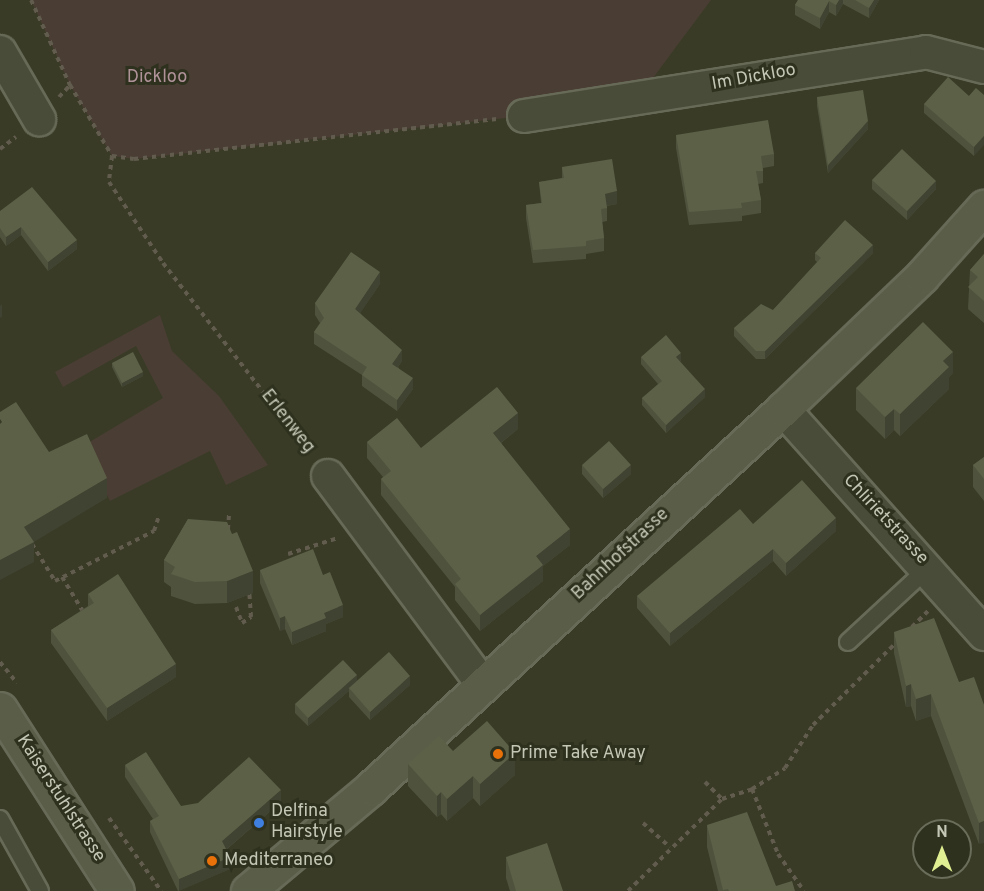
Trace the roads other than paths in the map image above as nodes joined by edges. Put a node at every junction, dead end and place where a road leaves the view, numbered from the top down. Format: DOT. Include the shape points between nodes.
graph roads {
  1 [pos="0,52"];
  2 [pos="984,67"];
  3 [pos="524,116"];
  4 [pos="39,119"];
  5 [pos="984,207"];
  6 [pos="783,409"];
  7 [pos="328,476"];
  8 [pos="939,578"];
  9 [pos="984,634"];
  10 [pos="848,642"];
  11 [pos="482,683"];
  12 [pos="0,709"];
  13 [pos="0,819"];
  14 [pos="40,891"];
  15 [pos="117,891"];
  16 [pos="248,891"];
  1 -- 4 [label="street"];
  2 -- 3 [label="street, Im Dickloo" via="926,52"];
  5 -- 6 [label="street, Bahnhofstrasse" via="922,276"];
  6 -- 8 [label="street, Chlirietstrasse"];
  6 -- 11 [label="street, Bahnhofstrasse"];
  7 -- 11 [label="street"];
  8 -- 9 [label="street, Chlirietstrasse"];
  8 -- 10 [label="lane"];
  11 -- 16 [label="street, Bahnhofstrasse" via="371,788"];
  12 -- 15 [label="street, Kaiserstuhlstrasse"];
  13 -- 14 [label="lane"];
}
